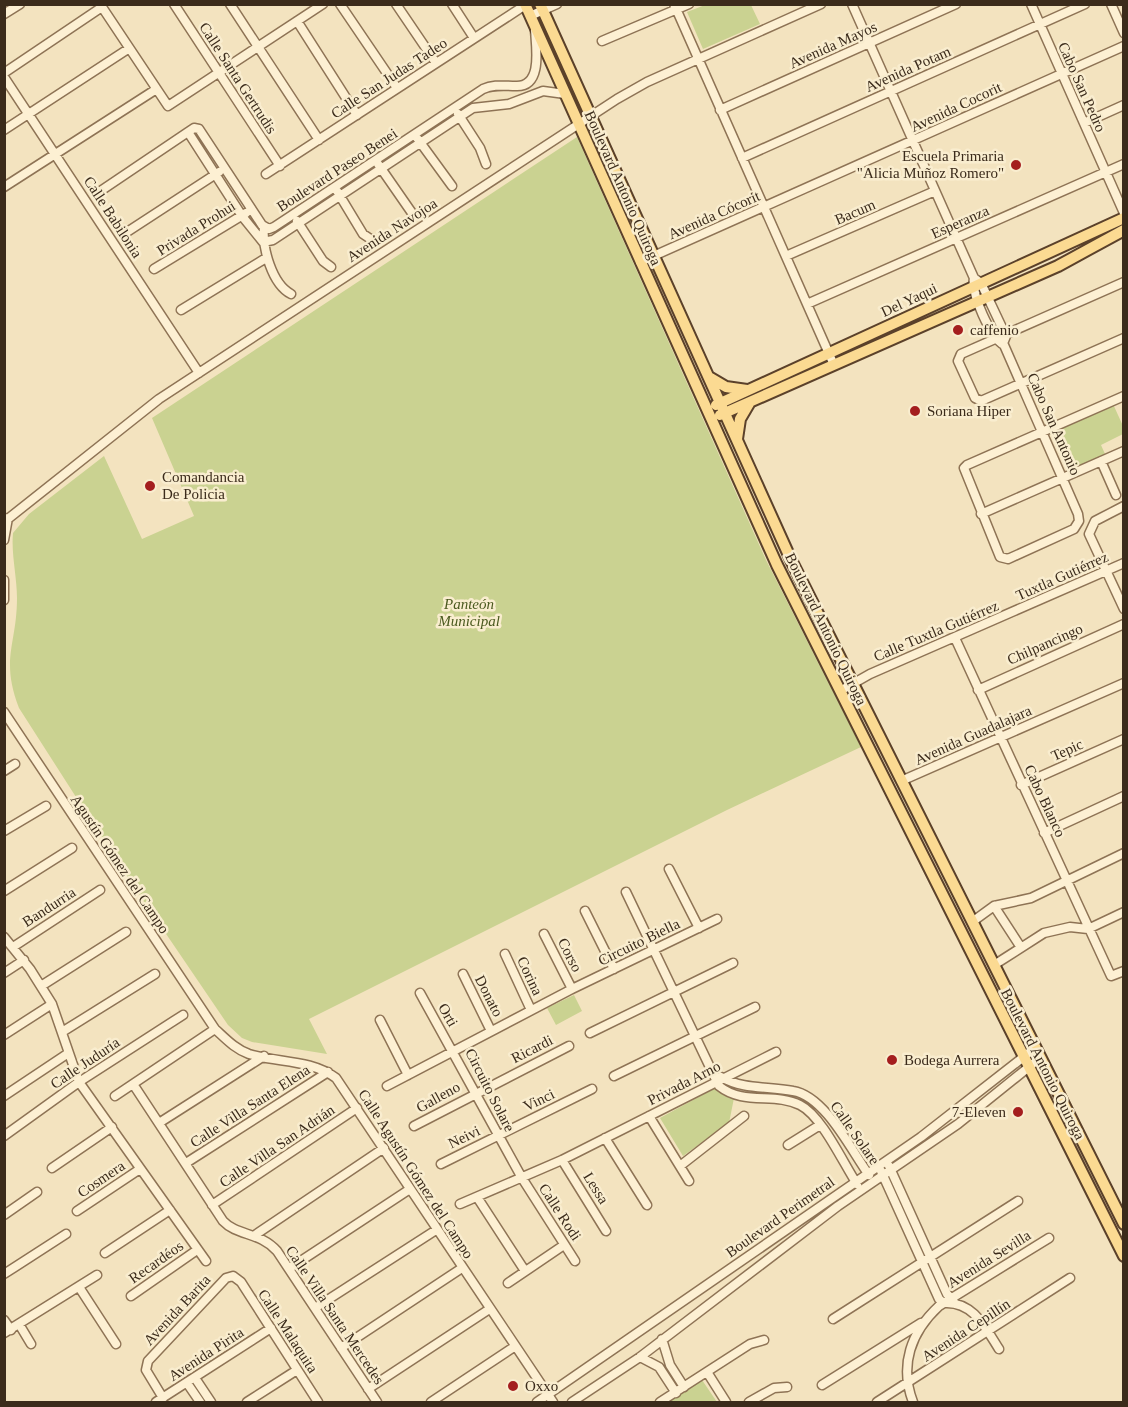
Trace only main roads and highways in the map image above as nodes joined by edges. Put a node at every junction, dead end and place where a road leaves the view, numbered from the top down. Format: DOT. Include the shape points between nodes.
graph roads {
  1 [pos="526,5"];
  2 [pos="542,7"];
  3 [pos="1124,218"];
  4 [pos="1124,230"];
  5 [pos="708,377"];
  6 [pos="750,396"];
  7 [pos="722,408"];
  8 [pos="709,413"];
  9 [pos="738,442"];
  10 [pos="1124,1224"];
  11 [pos="1124,1256"];
  1 -- 8 [label="main road, Boulevard Antonio Quiroga"];
  2 -- 5 [label="main road, Boulevard Antonio Quiroga"];
  3 -- 6 [label="main road, Del Yaqui" via="976,283 829,353"];
  4 -- 6 [label="main road, Del Yaqui" via="1058,266 834,365"];
  5 -- 6 [label="main road"];
  5 -- 7 [label="main road, Boulevard Antonio Quiroga"];
  6 -- 7 [label="main road, Del Yaqui"];
  6 -- 9 [label="main road" via="737,429"];
  7 -- 8 [label="main road, Del Yaqui"];
  7 -- 9 [label="main road, Boulevard Antonio Quiroga"];
  8 -- 11 [label="main road, Boulevard Antonio Quiroga" via="777,565"];
  9 -- 10 [label="main road, Boulevard Antonio Quiroga" via="792,562"];
}
